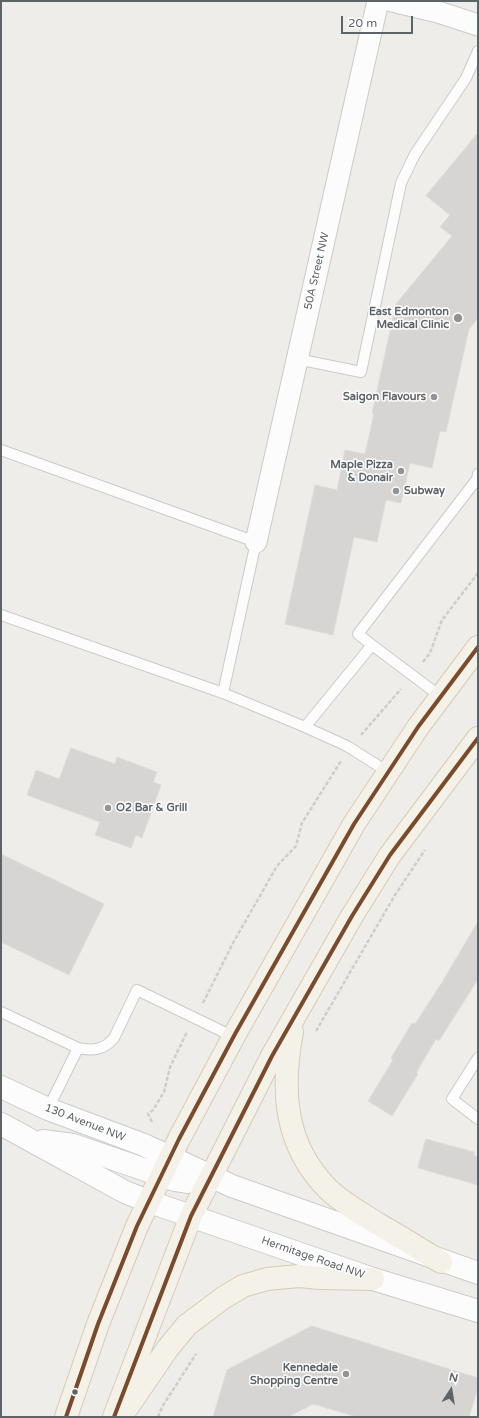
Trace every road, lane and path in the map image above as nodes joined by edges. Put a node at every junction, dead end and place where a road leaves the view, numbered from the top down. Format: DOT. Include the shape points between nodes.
graph roads {
  1 [pos="378,1"];
  2 [pos="392,1"];
  3 [pos="478,25"];
  4 [pos="478,51"];
  5 [pos="297,359"];
  6 [pos="1,450"];
  7 [pos="478,474"];
  8 [pos="256,542"];
  9 [pos="478,573"];
  10 [pos="1,615"];
  11 [pos="372,645"];
  12 [pos="478,647"];
  13 [pos="414,676"];
  14 [pos="223,694"];
  15 [pos="440,696"];
  16 [pos="305,727"];
  17 [pos="478,738"];
  18 [pos="349,748"];
  19 [pos="388,772"];
  20 [pos="1,1012"];
  21 [pos="295,1016"];
  22 [pos="195,1017"];
  23 [pos="234,1037"];
  24 [pos="78,1048"];
  25 [pos="478,1058"];
  26 [pos="1,1087"];
  27 [pos="48,1109"];
  28 [pos="478,1119"];
  29 [pos="1,1124"];
  30 [pos="153,1127"];
  31 [pos="28,1139"];
  32 [pos="166,1166"];
  33 [pos="210,1177"];
  34 [pos="150,1202"];
  35 [pos="191,1216"];
  36 [pos="441,1262"];
  37 [pos="478,1273"];
  38 [pos="373,1279"];
  39 [pos="478,1310"];
  40 [pos="66,1417"];
  41 [pos="114,1417"];
  42 [pos="120,1417"];
  1 -- 5 [label="street, 50A Street NW"];
  2 -- 3 [label="street"];
  4 -- 5 [label="lane" via="466,78 415,154 401,183 361,372"];
  5 -- 8 [label="street, 50A Street NW"];
  6 -- 8 [label="lane"];
  7 -- 11 [label="lane" via="477,479 358,634"];
  8 -- 14 [label="lane"];
  9 -- 13 [label="path" via="442,620 430,653"];
  10 -- 14 [label="lane"];
  11 -- 13 [label="lane"];
  11 -- 16 [label="lane"];
  12 -- 15 [label="main road"];
  13 -- 15 [label="lane"];
  13 -- 18 [label="path"];
  14 -- 16 [label="lane"];
  15 -- 19 [label="main road"];
  16 -- 18 [label="lane"];
  17 -- 21 [label="main road" via="390,855"];
  18 -- 19 [label="lane"];
  18 -- 22 [label="path" via="302,823 296,846 280,862 269,880"];
  19 -- 23 [label="main road" via="320,881"];
  20 -- 24 [label="lane"];
  21 -- 33 [label="main road"];
  21 -- 36 [label="main road" via="286,1079 286,1099 295,1140 305,1158 316,1176 342,1201"];
  22 -- 23 [label="lane"];
  22 -- 24 [label="lane" via="137,990 109,1044 97,1050"];
  22 -- 30 [label="path" via="170,1067 164,1092 148,1114"];
  23 -- 32 [label="main road"];
  24 -- 27 [label="lane"];
  25 -- 28 [label="lane" via="452,1099"];
  26 -- 27 [label="street, 130 Avenue NW"];
  27 -- 32 [label="street, 130 Avenue NW"];
  29 -- 31 [label="street"];
  31 -- 32 [label="street" via="74,1145"];
  31 -- 34 [label="street" via="125,1192"];
  32 -- 33 [label="street"];
  32 -- 34 [label="main road"];
  33 -- 35 [label="main road"];
  33 -- 36 [label="street"];
  34 -- 35 [label="street, Hermitage Road NW"];
  34 -- 40 [label="main road" via="137,1226 98,1324"];
  35 -- 38 [label="street, Hermitage Road NW"];
  35 -- 41 [label="main road"];
  36 -- 37 [label="street"];
  38 -- 39 [label="street, Hermitage Road NW"];
  38 -- 42 [label="main road" via="299,1276 267,1279 243,1286 187,1325"];
}
